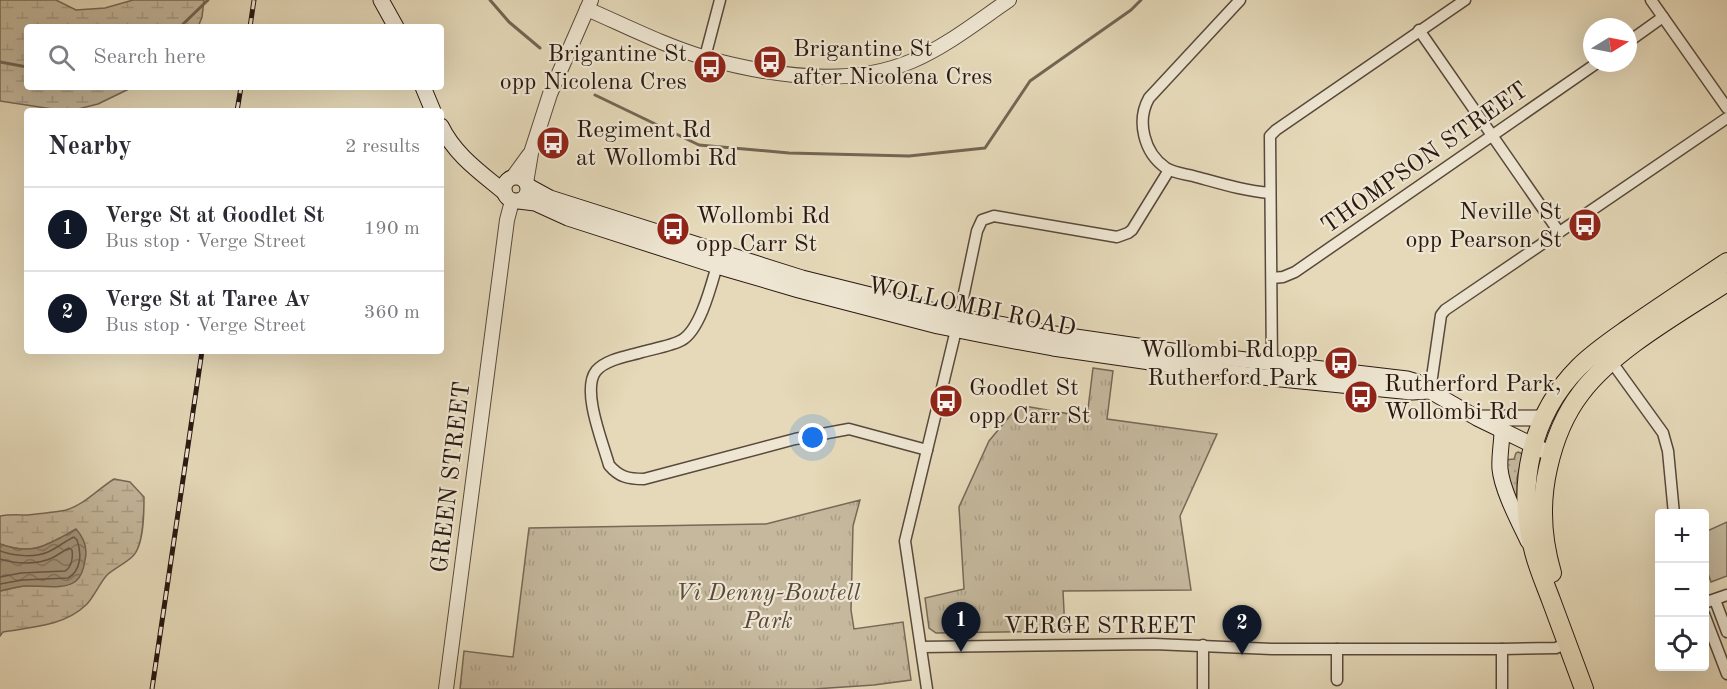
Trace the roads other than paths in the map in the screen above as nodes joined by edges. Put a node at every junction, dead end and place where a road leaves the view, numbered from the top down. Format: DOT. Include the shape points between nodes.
graph roads {
  1 [pos="381,0"];
  2 [pos="720,0"];
  3 [pos="1009,0"];
  4 [pos="1240,0"];
  5 [pos="1465,0"];
  6 [pos="1652,0"];
  7 [pos="589,5"];
  8 [pos="1663,18"];
  9 [pos="394,24"];
  10 [pos="1419,30"];
  11 [pos="1637,36"];
  12 [pos="705,57"];
  13 [pos="1584,72"];
  14 [pos="424,90"];
  15 [pos="432,108"];
  16 [pos="1727,108"];
  17 [pos="1727,118"];
  18 [pos="444,133"];
  19 [pos="1492,135"];
  20 [pos="1169,170"];
  21 [pos="516,188"];
  22 [pos="1270,193"];
  23 [pos="1559,232"];
  24 [pos="719,259"];
  25 [pos="1727,262"];
  26 [pos="1272,278"];
  27 [pos="1727,282"];
  28 [pos="957,323"];
  29 [pos="1611,361"];
  30 [pos="1272,370"];
  31 [pos="1430,391"];
  32 [pos="1477,418"];
  33 [pos="1543,418"];
  34 [pos="1502,430"];
  35 [pos="1533,445"];
  36 [pos="927,450"];
  37 [pos="1551,454"];
  38 [pos="1674,509"];
  39 [pos="1534,552"];
  40 [pos="1727,595"];
  41 [pos="1710,601"];
  42 [pos="1705,617"];
  43 [pos="1727,632"];
  44 [pos="1567,644"];
  45 [pos="1203,645"];
  46 [pos="921,647"];
  47 [pos="1337,649"];
  48 [pos="1502,649"];
  49 [pos="1727,674"];
  50 [pos="1337,680"];
  51 [pos="446,689"];
  52 [pos="927,689"];
  53 [pos="1203,689"];
  54 [pos="1502,689"];
  55 [pos="1584,689"];
  56 [pos="1595,689"];
  1 -- 9 [label="main road"];
  2 -- 12 [label="street"];
  3 -- 12 [label="street" via="938,48 878,72 840,78 803,76"];
  4 -- 20 [label="street" via="1145,104 1145,138 1154,156"];
  5 -- 10 [label="street"];
  6 -- 8 [label="street"];
  7 -- 12 [label="street"];
  7 -- 21 [label="street" via="550,94"];
  8 -- 11 [label="street"];
  8 -- 16 [label="street"];
  10 -- 19 [label="street"];
  10 -- 22 [label="street" via="1272,133"];
  13 -- 19 [label="street, THOMPSON STREET"];
  14 -- 15 [label="main road"];
  17 -- 23 [label="street"];
  18 -- 21 [label="main road, WOLLOMBI ROAD" via="466,162 483,175"];
  19 -- 23 [label="street"];
  19 -- 26 [label="street, THOMPSON STREET" via="1295,272"];
  20 -- 22 [label="street"];
  20 -- 28 [label="street" via="1132,230 1117,237 994,216 982,220"];
  21 -- 24 [label="main road, WOLLOMBI ROAD"];
  21 -- 51 [label="street, GREEN STREET" via="506,231"];
  22 -- 26 [label="street"];
  23 -- 31 [label="street" via="1445,310 1441,315"];
  24 -- 28 [label="main road, WOLLOMBI ROAD" via="800,290"];
  24 -- 36 [label="street" via="697,324 683,340 604,365 591,382 590,395 609,465 615,472 624,478 644,479 795,439 849,429"];
  25 -- 33 [label="highway" via="1591,356 1568,379"];
  26 -- 30 [label="street"];
  27 -- 29 [label="highway"];
  28 -- 30 [label="main road, WOLLOMBI ROAD" via="1053,348"];
  28 -- 36 [label="street"];
  29 -- 37 [label="highway" via="1581,393 1564,420"];
  29 -- 38 [label="street" via="1664,433"];
  30 -- 31 [label="main road, WOLLOMBI ROAD" via="1412,392"];
  31 -- 32 [label="main road, WOLLOMBI ROAD"];
  32 -- 33 [label="main road"];
  32 -- 34 [label="main road, WOLLOMBI ROAD"];
  33 -- 35 [label="highway"];
  34 -- 35 [label="main road, WOLLOMBI ROAD"];
  34 -- 39 [label="main road" via="1502,480"];
  35 -- 37 [label="main road, WOLLOMBI ROAD"];
  35 -- 39 [label="highway" via="1527,500"];
  36 -- 46 [label="street" via="905,541"];
  37 -- 56 [label="highway" via="1543,506 1547,557"];
  39 -- 44 [label="highway"];
  40 -- 41 [label="street"];
  41 -- 43 [label="street"];
  42 -- 49 [label="street"];
  44 -- 48 [label="street, VERGE STREET" via="1556,648"];
  44 -- 55 [label="highway"];
  45 -- 46 [label="street, VERGE STREET"];
  45 -- 47 [label="street, VERGE STREET"];
  45 -- 53 [label="street"];
  46 -- 52 [label="street"];
  47 -- 48 [label="street, VERGE STREET"];
  47 -- 50 [label="street"];
  48 -- 54 [label="street"];
}
